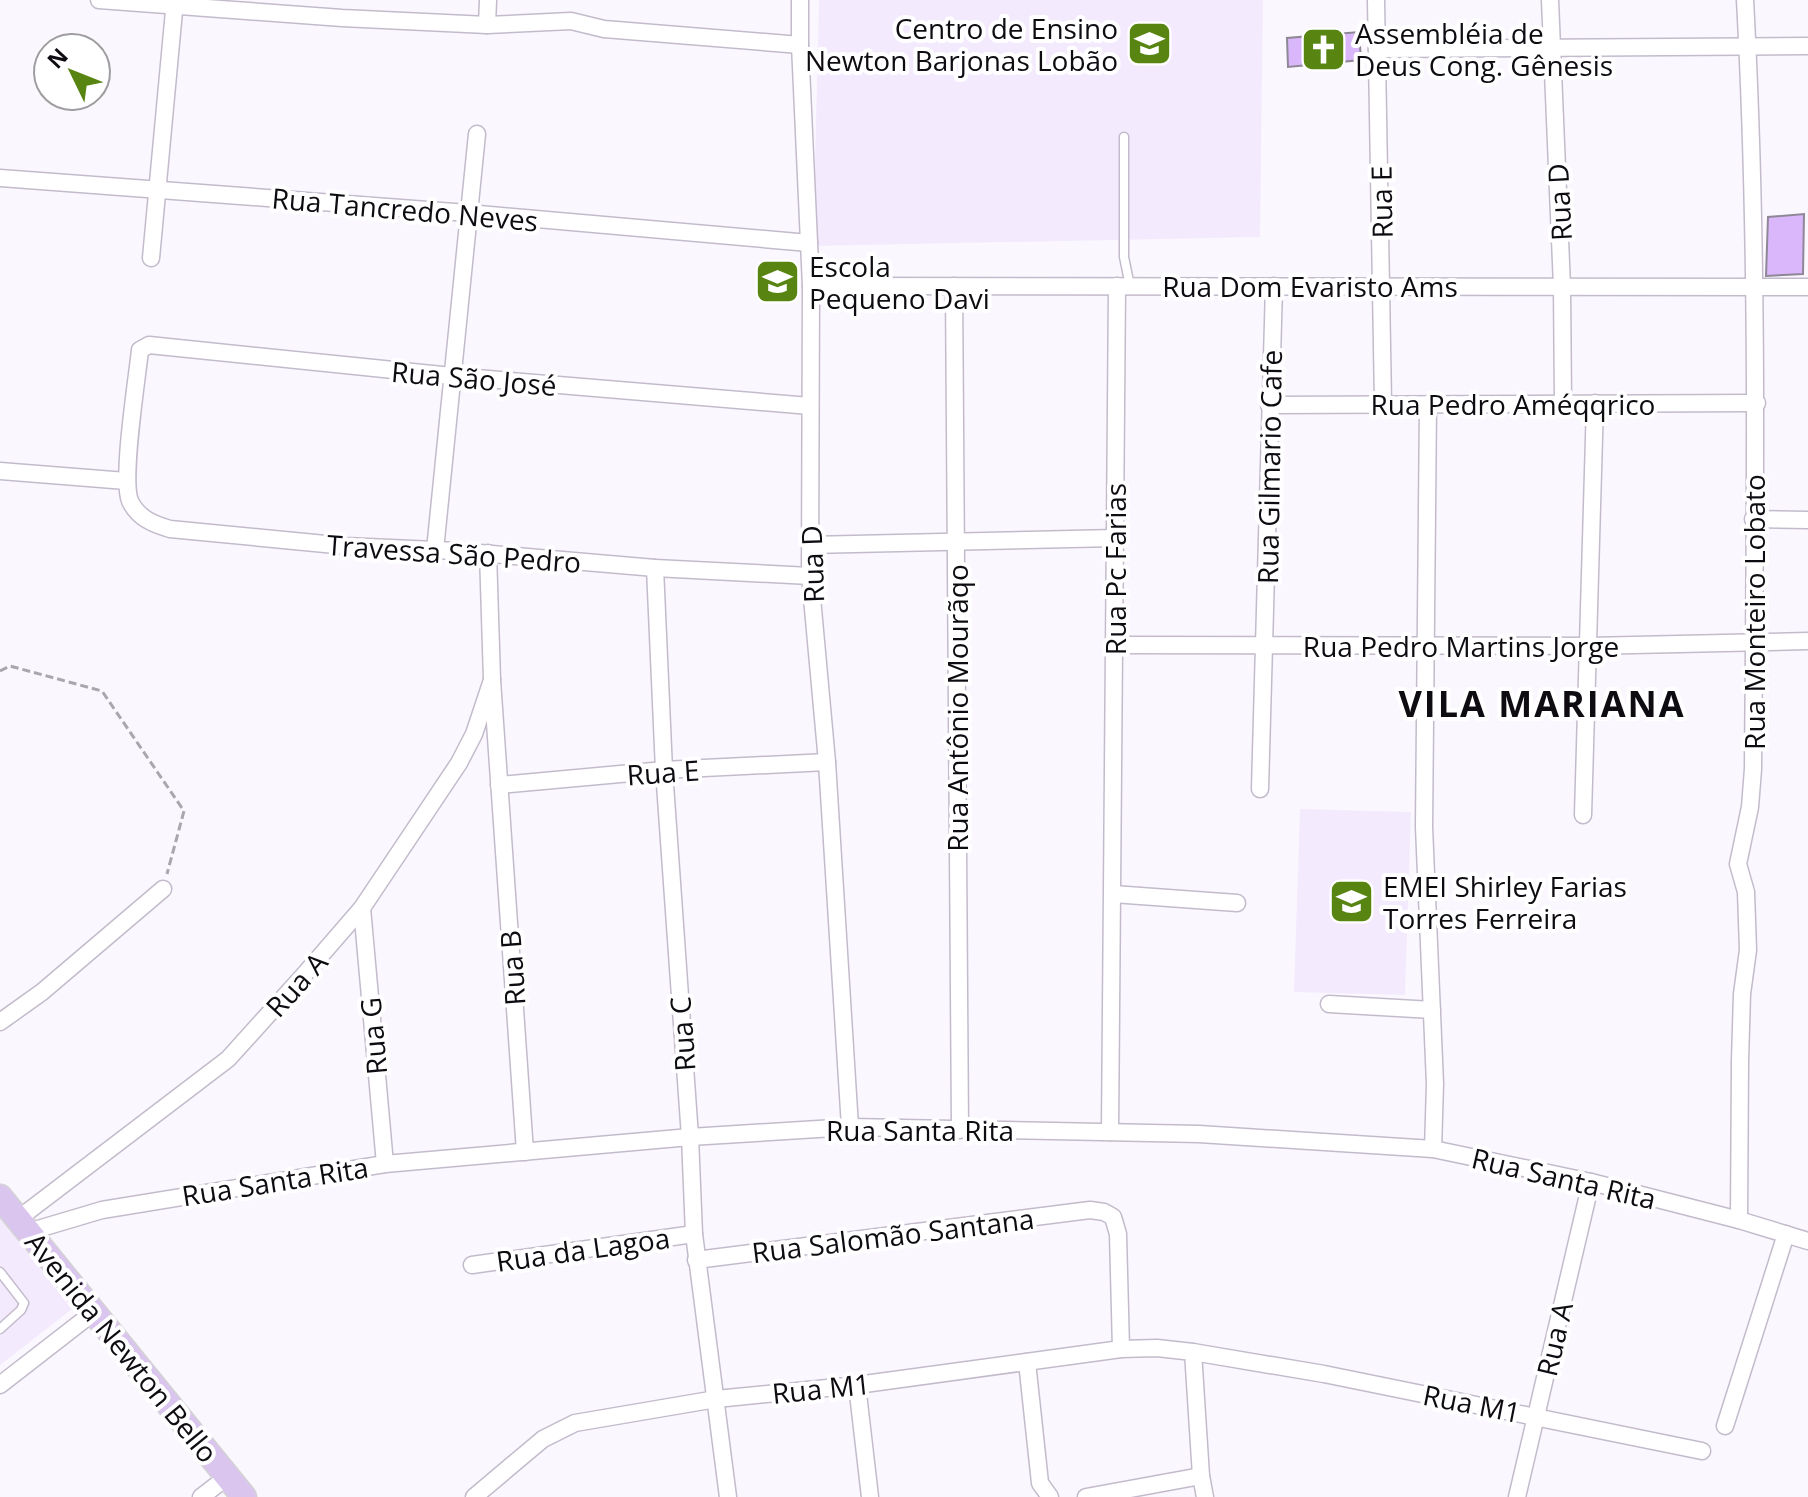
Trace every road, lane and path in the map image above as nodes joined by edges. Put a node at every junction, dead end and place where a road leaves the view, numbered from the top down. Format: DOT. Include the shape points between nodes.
graph roads {
  1 [pos="99,0"];
  2 [pos="488,0"];
  3 [pos="800,0"];
  4 [pos="1376,0"];
  5 [pos="1550,0"];
  6 [pos="1745,0"];
  7 [pos="174,3"];
  8 [pos="487,25"];
  9 [pos="800,45"];
  10 [pos="1808,46"];
  11 [pos="1747,47"];
  12 [pos="1377,49"];
  13 [pos="1552,49"];
  14 [pos="477,134"];
  15 [pos="1124,137"];
  16 [pos="0,178"];
  17 [pos="156,189"];
  18 [pos="468,213"];
  19 [pos="809,243"];
  20 [pos="151,258"];
  21 [pos="811,286"];
  22 [pos="954,286"];
  23 [pos="1124,286"];
  24 [pos="1274,286"];
  25 [pos="1382,287"];
  26 [pos="1562,287"];
  27 [pos="1754,287"];
  28 [pos="1808,287"];
  29 [pos="452,376"];
  30 [pos="1595,403"];
  31 [pos="1757,403"];
  32 [pos="1383,404"];
  33 [pos="1428,404"];
  34 [pos="1563,404"];
  35 [pos="1269,405"];
  36 [pos="810,406"];
  37 [pos="0,471"];
  38 [pos="126,481"];
  39 [pos="1753,519"];
  40 [pos="1808,520"];
  41 [pos="1115,538"];
  42 [pos="956,541"];
  43 [pos="810,545"];
  44 [pos="435,550"];
  45 [pos="488,553"];
  46 [pos="655,568"];
  47 [pos="810,576"];
  48 [pos="1808,641"];
  49 [pos="1754,642"];
  50 [pos="1114,645"];
  51 [pos="1427,646"];
  52 [pos="1589,646"];
  53 [pos="1266,647"];
  54 [pos="0,671"];
  55 [pos="492,680"];
  56 [pos="827,762"];
  57 [pos="664,770"];
  58 [pos="499,785"];
  59 [pos="1260,789"];
  60 [pos="1583,815"];
  61 [pos="163,889"];
  62 [pos="1113,894"];
  63 [pos="1237,903"];
  64 [pos="362,908"];
  65 [pos="1329,1004"];
  66 [pos="1432,1010"];
  67 [pos="0,1022"];
  68 [pos="850,1127"];
  69 [pos="960,1130"];
  70 [pos="1110,1132"];
  71 [pos="690,1137"];
  72 [pos="1433,1149"];
  73 [pos="525,1152"];
  74 [pos="385,1164"];
  75 [pos="1591,1182"];
  76 [pos="0,1197"];
  77 [pos="1739,1220"];
  78 [pos="23,1226"];
  79 [pos="694,1234"];
  80 [pos="1786,1234"];
  81 [pos="1808,1241"];
  82 [pos="696,1260"];
  83 [pos="472,1265"];
  84 [pos="0,1272"];
  85 [pos="94,1312"];
  86 [pos="1,1326"];
  87 [pos="1121,1349"];
  88 [pos="1193,1352"];
  89 [pos="1027,1362"];
  90 [pos="0,1385"];
  91 [pos="857,1385"];
  92 [pos="716,1399"];
  93 [pos="1536,1416"];
  94 [pos="1725,1426"];
  95 [pos="1702,1451"];
  96 [pos="1201,1476"];
  97 [pos="227,1477"];
  98 [pos="1048,1496"];
  99 [pos="201,1497"];
  100 [pos="244,1497"];
  101 [pos="474,1497"];
  102 [pos="728,1497"];
  103 [pos="870,1497"];
  104 [pos="1086,1497"];
  105 [pos="1205,1497"];
  106 [pos="1517,1497"];
  1 -- 7 [label="street"];
  2 -- 8 [label="street"];
  3 -- 9 [label="street, Rua D"];
  4 -- 12 [label="street, Rua E"];
  5 -- 13 [label="street, Rua D"];
  6 -- 11 [label="street, Rua Monteiro Lobato"];
  7 -- 8 [label="street"];
  7 -- 17 [label="street"];
  8 -- 9 [label="street" via="571,21 604,29"];
  9 -- 19 [label="street, Rua D"];
  10 -- 11 [label="street"];
  11 -- 13 [label="street"];
  11 -- 27 [label="street, Rua Monteiro Lobato"];
  12 -- 13 [label="street"];
  12 -- 25 [label="street, Rua E"];
  13 -- 26 [label="street, Rua D"];
  14 -- 18 [label="street"];
  15 -- 23 [label="lane"];
  16 -- 17 [label="street, Rua Tancredo Neves"];
  17 -- 18 [label="street, Rua Tancredo Neves"];
  17 -- 20 [label="street"];
  18 -- 19 [label="street, Rua Tancredo Neves"];
  18 -- 29 [label="street"];
  19 -- 21 [label="street, Rua D"];
  21 -- 22 [label="street, Rua Dom Evaristo Ams"];
  21 -- 36 [label="street, Rua D"];
  22 -- 23 [label="street, Rua Dom Evaristo Ams"];
  22 -- 42 [label="street, Rua Antônio Mourãqo"];
  23 -- 24 [label="street, Rua Dom Evaristo Ams"];
  23 -- 41 [label="street, Rua Pc Farias"];
  24 -- 25 [label="street, Rua Dom Evaristo Ams"];
  24 -- 35 [label="street, Rua Gilmario Cafe"];
  25 -- 26 [label="street, Rua Dom Evaristo Ams"];
  25 -- 32 [label="street, Rua E"];
  26 -- 27 [label="street, Rua Dom Evaristo Ams"];
  26 -- 34 [label="street, Rua D"];
  27 -- 28 [label="street, Rua Dom Evaristo Ams"];
  27 -- 31 [label="street, Rua Monteiro Lobato"];
  29 -- 36 [label="street, Rua São José"];
  29 -- 38 [label="street, Rua São José" via="149,345 140,350"];
  29 -- 44 [label="street"];
  30 -- 31 [label="street, Rua Pedro Améqqrico"];
  30 -- 34 [label="street, Rua Pedro Améqqrico"];
  30 -- 52 [label="street"];
  31 -- 39 [label="street, Rua Monteiro Lobato"];
  32 -- 33 [label="street, Rua Pedro Améqqrico"];
  32 -- 35 [label="street, Rua Pedro Améqqrico"];
  33 -- 34 [label="street, Rua Pedro Améqqrico"];
  33 -- 51 [label="street"];
  35 -- 53 [label="street, Rua Gilmario Cafe"];
  36 -- 43 [label="street, Rua D"];
  37 -- 38 [label="street"];
  38 -- 44 [label="street, Travessa São Pedro" via="140,516 170,529"];
  39 -- 40 [label="street"];
  39 -- 49 [label="street, Rua Monteiro Lobato"];
  41 -- 42 [label="street"];
  41 -- 50 [label="street, Rua Pc Farias"];
  42 -- 43 [label="street"];
  42 -- 69 [label="street, Rua Antônio Mourãqo"];
  43 -- 47 [label="street, Rua D"];
  44 -- 45 [label="street, Travessa São Pedro"];
  45 -- 46 [label="street, Travessa São Pedro"];
  45 -- 55 [label="street, Rua A"];
  46 -- 47 [label="street, Travessa São Pedro"];
  46 -- 57 [label="street, Rua C"];
  47 -- 56 [label="street, Rua D"];
  48 -- 49 [label="street, Rua Pedro Martins Jorge"];
  49 -- 52 [label="street, Rua Pedro Martins Jorge"];
  49 -- 77 [label="street, Rua Monteiro Lobato" via="1753,769 1738,864 1746,892 1748,938 1740,1048"];
  50 -- 53 [label="street, Rua Pedro Martins Jorge"];
  50 -- 62 [label="street, Rua Pc Farias"];
  51 -- 52 [label="street, Rua Pedro Martins Jorge"];
  51 -- 53 [label="street, Rua Pedro Martins Jorge"];
  51 -- 66 [label="street" via="1424,827"];
  52 -- 60 [label="street"];
  53 -- 59 [label="street, Rua Gilmario Cafe"];
  54 -- 61 [label="path" via="10,666 102,691 184,811"];
  55 -- 58 [label="street, Rua A"];
  55 -- 64 [label="street, Rua A" via="459,763"];
  56 -- 57 [label="street, Rua E"];
  56 -- 68 [label="street, Rua D"];
  57 -- 58 [label="street, Rua E"];
  57 -- 71 [label="street, Rua C"];
  58 -- 73 [label="street, Rua B"];
  61 -- 67 [label="street"];
  62 -- 63 [label="street"];
  62 -- 70 [label="street, Rua Pc Farias"];
  64 -- 74 [label="street, Rua G"];
  64 -- 78 [label="street, Rua A" via="228,1059"];
  65 -- 66 [label="street"];
  66 -- 72 [label="street"];
  68 -- 69 [label="street, Rua Santa Rita"];
  68 -- 71 [label="street, Rua Santa Rita"];
  69 -- 70 [label="street, Rua Santa Rita"];
  70 -- 72 [label="street, Rua Santa Rita"];
  71 -- 73 [label="street, Rua Santa Rita"];
  71 -- 79 [label="street, Rua C"];
  72 -- 75 [label="street, Rua Santa Rita"];
  73 -- 74 [label="street, Rua Santa Rita"];
  74 -- 78 [label="street, Rua Santa Rita"];
  75 -- 77 [label="street, Rua Santa Rita"];
  75 -- 93 [label="street, Rua A"];
  76 -- 78 [label="main road, Avenida Newton Bello"];
  77 -- 80 [label="street, Rua Santa Rita"];
  78 -- 85 [label="main road, Avenida Newton Bello"];
  79 -- 82 [label="street, Rua C"];
  79 -- 83 [label="street, Rua da Lagoa"];
  80 -- 81 [label="street, Rua Santa Rita"];
  80 -- 94 [label="street"];
  82 -- 87 [label="street, Rua Salomão Santana" via="1104,1212 1116,1224"];
  82 -- 92 [label="street, Rua C"];
  84 -- 86 [label="lane" via="24,1303"];
  85 -- 90 [label="street"];
  85 -- 97 [label="main road, Avenida Newton Bello"];
  87 -- 88 [label="street, Rua M1"];
  87 -- 89 [label="street, Rua M1"];
  88 -- 93 [label="street, Rua M1"];
  88 -- 96 [label="street"];
  89 -- 91 [label="street, Rua M1"];
  89 -- 98 [label="street" via="1040,1483"];
  91 -- 92 [label="street, Rua M1"];
  91 -- 103 [label="street"];
  92 -- 101 [label="street, Rua M1" via="575,1423 543,1439"];
  92 -- 102 [label="street, Rua C"];
  93 -- 95 [label="street, Rua M1"];
  93 -- 106 [label="street, Rua A"];
  96 -- 104 [label="street"];
  96 -- 105 [label="street"];
  97 -- 99 [label="street"];
  97 -- 100 [label="main road, Avenida Newton Bello"];
}
